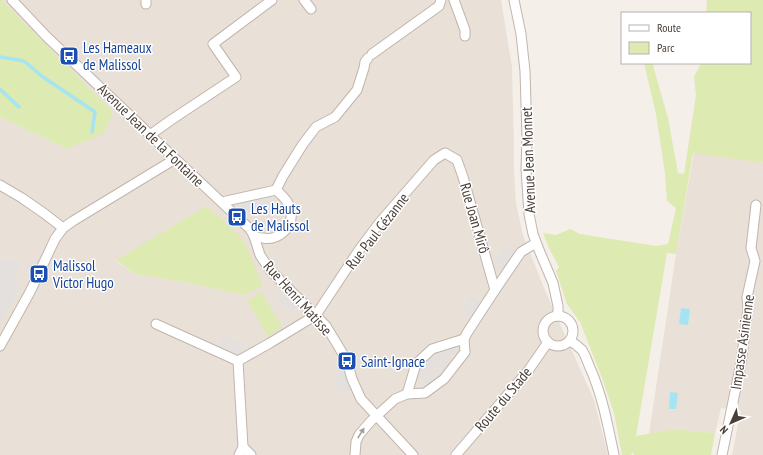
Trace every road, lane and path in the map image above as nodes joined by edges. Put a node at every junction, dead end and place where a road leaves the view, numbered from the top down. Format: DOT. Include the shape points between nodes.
graph roads {
  1 [pos="12,0"];
  2 [pos="272,0"];
  3 [pos="304,0"];
  4 [pos="454,0"];
  5 [pos="514,0"];
  6 [pos="440,3"];
  7 [pos="311,9"];
  8 [pos="465,36"];
  9 [pos="150,136"];
  10 [pos="445,152"];
  11 [pos="175,159"];
  12 [pos="0,185"];
  13 [pos="276,190"];
  14 [pos="222,202"];
  15 [pos="756,205"];
  16 [pos="63,228"];
  17 [pos="254,236"];
  18 [pos="536,243"];
  19 [pos="495,290"];
  20 [pos="316,315"];
  21 [pos="558,316"];
  22 [pos="156,324"];
  23 [pos="464,339"];
  24 [pos="570,341"];
  25 [pos="548,342"];
  26 [pos="0,346"];
  27 [pos="238,361"];
  28 [pos="407,394"];
  29 [pos="377,416"];
  30 [pos="241,451"];
  31 [pos="251,455"];
  32 [pos="355,455"];
  33 [pos="414,455"];
  34 [pos="456,455"];
  35 [pos="614,455"];
  36 [pos="722,455"];
  1 -- 9 [label="street, Avenue Jean de la Fontaine"];
  2 -- 9 [label="street" via="212,44 236,77"];
  3 -- 7 [label="street"];
  4 -- 8 [label="street"];
  5 -- 18 [label="street, Avenue Jean Monnet" via="524,63 529,214"];
  6 -- 13 [label="street" via="370,56 365,62 357,90 335,117 316,127"];
  9 -- 11 [label="street, Avenue Jean de la Fontaine"];
  10 -- 19 [label="street, Rue Joan Mirô" via="457,160"];
  10 -- 20 [label="street, Rue Paul Cézanne" via="434,160 380,222"];
  11 -- 14 [label="street, Avenue Jean de la Fontaine"];
  11 -- 16 [label="street"];
  12 -- 16 [label="street"];
  13 -- 14 [label="street"];
  13 -- 17 [label="street" via="285,198 292,212 291,222 281,235 264,239"];
  14 -- 17 [label="street, Avenue Jean de la Fontaine"];
  15 -- 36 [label="street, Impasse Asinienne" via="751,248 755,260 747,297 748,309 741,363"];
  16 -- 26 [label="street"];
  17 -- 20 [label="street, Rue Henri Matisse" via="260,255 270,270"];
  18 -- 19 [label="street" via="518,255"];
  18 -- 21 [label="street, Avenue Jean Monnet" via="553,283"];
  19 -- 23 [label="street"];
  20 -- 27 [label="street"];
  20 -- 29 [label="street, Rue Henri Matisse" via="344,355 361,399"];
  21 -- 24 [label="street" via="566,318 572,324 573,333"];
  21 -- 25 [label="street" via="550,319 544,326 544,335"];
  22 -- 27 [label="street"];
  23 -- 28 [label="street" via="432,350 416,364"];
  23 -- 28 [label="street" via="465,352 444,379 425,393"];
  24 -- 25 [label="street" via="555,346"];
  24 -- 35 [label="street" via="576,344 587,359 606,415"];
  25 -- 34 [label="street, Route du Stade" via="528,370"];
  27 -- 30 [label="street"];
  28 -- 29 [label="street" via="395,399"];
  32 -- 29 [label="street, one-way" via="359,435"];
  29 -- 33 [label="street, Rue Henri Matisse"];
  30 -- 31 [label="street"];
}
